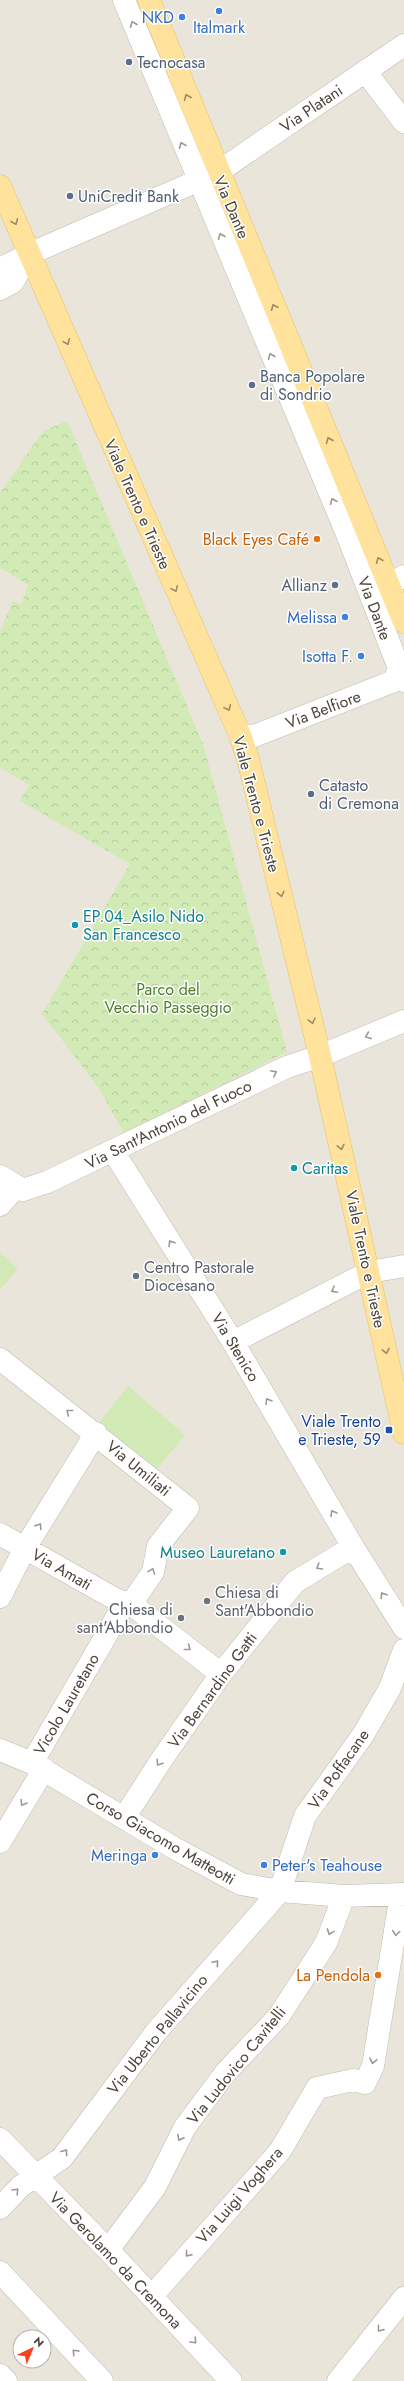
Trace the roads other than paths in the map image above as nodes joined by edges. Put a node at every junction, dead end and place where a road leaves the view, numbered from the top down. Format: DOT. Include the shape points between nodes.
graph roads {
  1 [pos="124,0"];
  2 [pos="149,0"];
  3 [pos="404,46"];
  4 [pos="365,72"];
  5 [pos="404,122"];
  6 [pos="218,172"];
  7 [pos="197,181"];
  8 [pos="0,186"];
  9 [pos="29,254"];
  10 [pos="0,269"];
  11 [pos="0,289"];
  12 [pos="289,397"];
  13 [pos="318,413"];
  14 [pos="353,497"];
  15 [pos="347,534"];
  16 [pos="397,580"];
  17 [pos="404,622"];
  18 [pos="402,675"];
  19 [pos="404,695"];
  20 [pos="240,735"];
  21 [pos="248,759"];
  22 [pos="404,1022"];
  23 [pos="320,1056"];
  24 [pos="112,1151"];
  25 [pos="8,1181"];
  26 [pos="0,1206"];
  27 [pos="404,1266"];
  28 [pos="368,1272"];
  29 [pos="233,1342"];
  30 [pos="0,1359"];
  31 [pos="96,1433"];
  32 [pos="404,1433"];
  33 [pos="0,1534"];
  34 [pos="353,1547"];
  35 [pos="25,1548"];
  36 [pos="0,1597"];
  37 [pos="128,1604"];
  38 [pos="404,1628"];
  39 [pos="404,1650"];
  40 [pos="222,1674"];
  41 [pos="0,1750"];
  42 [pos="38,1766"];
  43 [pos="124,1818"];
  44 [pos="0,1842"];
  45 [pos="280,1891"];
  46 [pos="402,1894"];
  47 [pos="344,1896"];
  48 [pos="0,2140"];
  49 [pos="35,2176"];
  50 [pos="0,2208"];
  51 [pos="108,2250"];
  52 [pos="0,2272"];
  53 [pos="152,2296"];
  54 [pos="404,2298"];
  55 [pos="0,2375"];
  56 [pos="6,2381"];
  57 [pos="102,2381"];
  58 [pos="231,2381"];
  59 [pos="338,2381"];
  7 -- 1 [label="street, Via Dante, one-way"];
  6 -- 2 [label="main road, Via Dante, one-way"];
  3 -- 4 [label="street, Via Platani"];
  4 -- 5 [label="street"];
  4 -- 6 [label="street, Via Platani"];
  6 -- 7 [label="street, Via Platani"];
  13 -- 6 [label="main road, Via Dante, one-way"];
  7 -- 9 [label="street, Via Platani"];
  12 -- 7 [label="street, Via Dante, one-way"];
  8 -- 9 [label="main road, Viale Trento e Trieste, one-way"];
  9 -- 10 [label="street, Via Platani"];
  9 -- 11 [label="street" via="12,282"];
  9 -- 20 [label="main road, Viale Trento e Trieste, one-way"];
  12 -- 13 [label="street"];
  15 -- 12 [label="street, Via Dante, one-way"];
  14 -- 13 [label="main road, Via Dante, one-way"];
  14 -- 15 [label="street"];
  16 -- 14 [label="main road, Via Dante, one-way"];
  15 -- 18 [label="street, Via Dante"];
  16 -- 17 [label="main road, Via Dante"];
  18 -- 20 [label="street, Via Belfiore" via="394,681 254,736"];
  19 -- 21 [label="street, Via Belfiore" via="397,692 260,746"];
  20 -- 21 [label="main road, Viale Trento e Trieste"];
  21 -- 23 [label="main road, Viale Trento e Trieste, one-way"];
  22 -- 23 [label="street, Via Sant'Antonio del Fuoco, one-way"];
  24 -- 23 [label="street, Via Sant'Antonio del Fuoco, one-way" via="287,1067"];
  23 -- 28 [label="main road, Viale Trento e Trieste, one-way"];
  24 -- 25 [label="street, Via Sant'Antonio del Fuoco" via="23,1190"];
  29 -- 24 [label="street, Via Stenico, one-way"];
  25 -- 26 [label="street"];
  27 -- 28 [label="street"];
  28 -- 29 [label="street, one-way"];
  28 -- 32 [label="main road, Viale Trento e Trieste, one-way"];
  34 -- 29 [label="street, Via Stenico, one-way"];
  31 -- 30 [label="street, Via Umiliati, one-way"];
  35 -- 31 [label="street, one-way"];
  37 -- 31 [label="street, Via Umiliati, one-way" via="153,1572 158,1546 188,1508"];
  33 -- 35 [label="street, Via Amati"];
  38 -- 34 [label="street, one-way"];
  34 -- 40 [label="street, Via Bernardino Gatti, one-way" via="295,1582"];
  35 -- 36 [label="street"];
  35 -- 37 [label="street, Via Amati"];
  37 -- 40 [label="street, Via Amati, one-way"];
  37 -- 42 [label="street, Vicolo Lauretano"];
  39 -- 45 [label="street, Via Poffacane" via="390,1688 363,1735 305,1816"];
  40 -- 43 [label="street, Via Bernardino Gatti, one-way"];
  41 -- 42 [label="street, Corso Giacomo Matteotti"];
  42 -- 43 [label="street, Corso Giacomo Matteotti"];
  42 -- 44 [label="street, Vicolo Lauretano, one-way"];
  43 -- 45 [label="street, Corso Giacomo Matteotti" via="241,1884"];
  45 -- 47 [label="street, Corso Giacomo Matteotti"];
  49 -- 45 [label="street, Via Uberto Pallavicino, one-way" via="62,2158 156,2032"];
  46 -- 47 [label="street, Corso Giacomo Matteotti"];
  46 -- 53 [label="street, Via Luigi Voghera, one-way" via="372,2066 365,2083 353,2080 317,2088 280,2151"];
  47 -- 51 [label="street, Via Ludovico Cavitelli, one-way" via="326,1943 279,2016 226,2072 185,2127 155,2187"];
  48 -- 49 [label="street, Via Gerolamo da Cremona"];
  50 -- 49 [label="street, Via Uberto Pallavicino, one-way" via="21,2186"];
  49 -- 51 [label="street, Via Gerolamo da Cremona"];
  51 -- 53 [label="street, Via Gerolamo da Cremona"];
  57 -- 52 [label="street, one-way"];
  53 -- 58 [label="street, Via Gerolamo da Cremona, one-way"];
  54 -- 59 [label="street, one-way"];
  55 -- 56 [label="street"];
}
